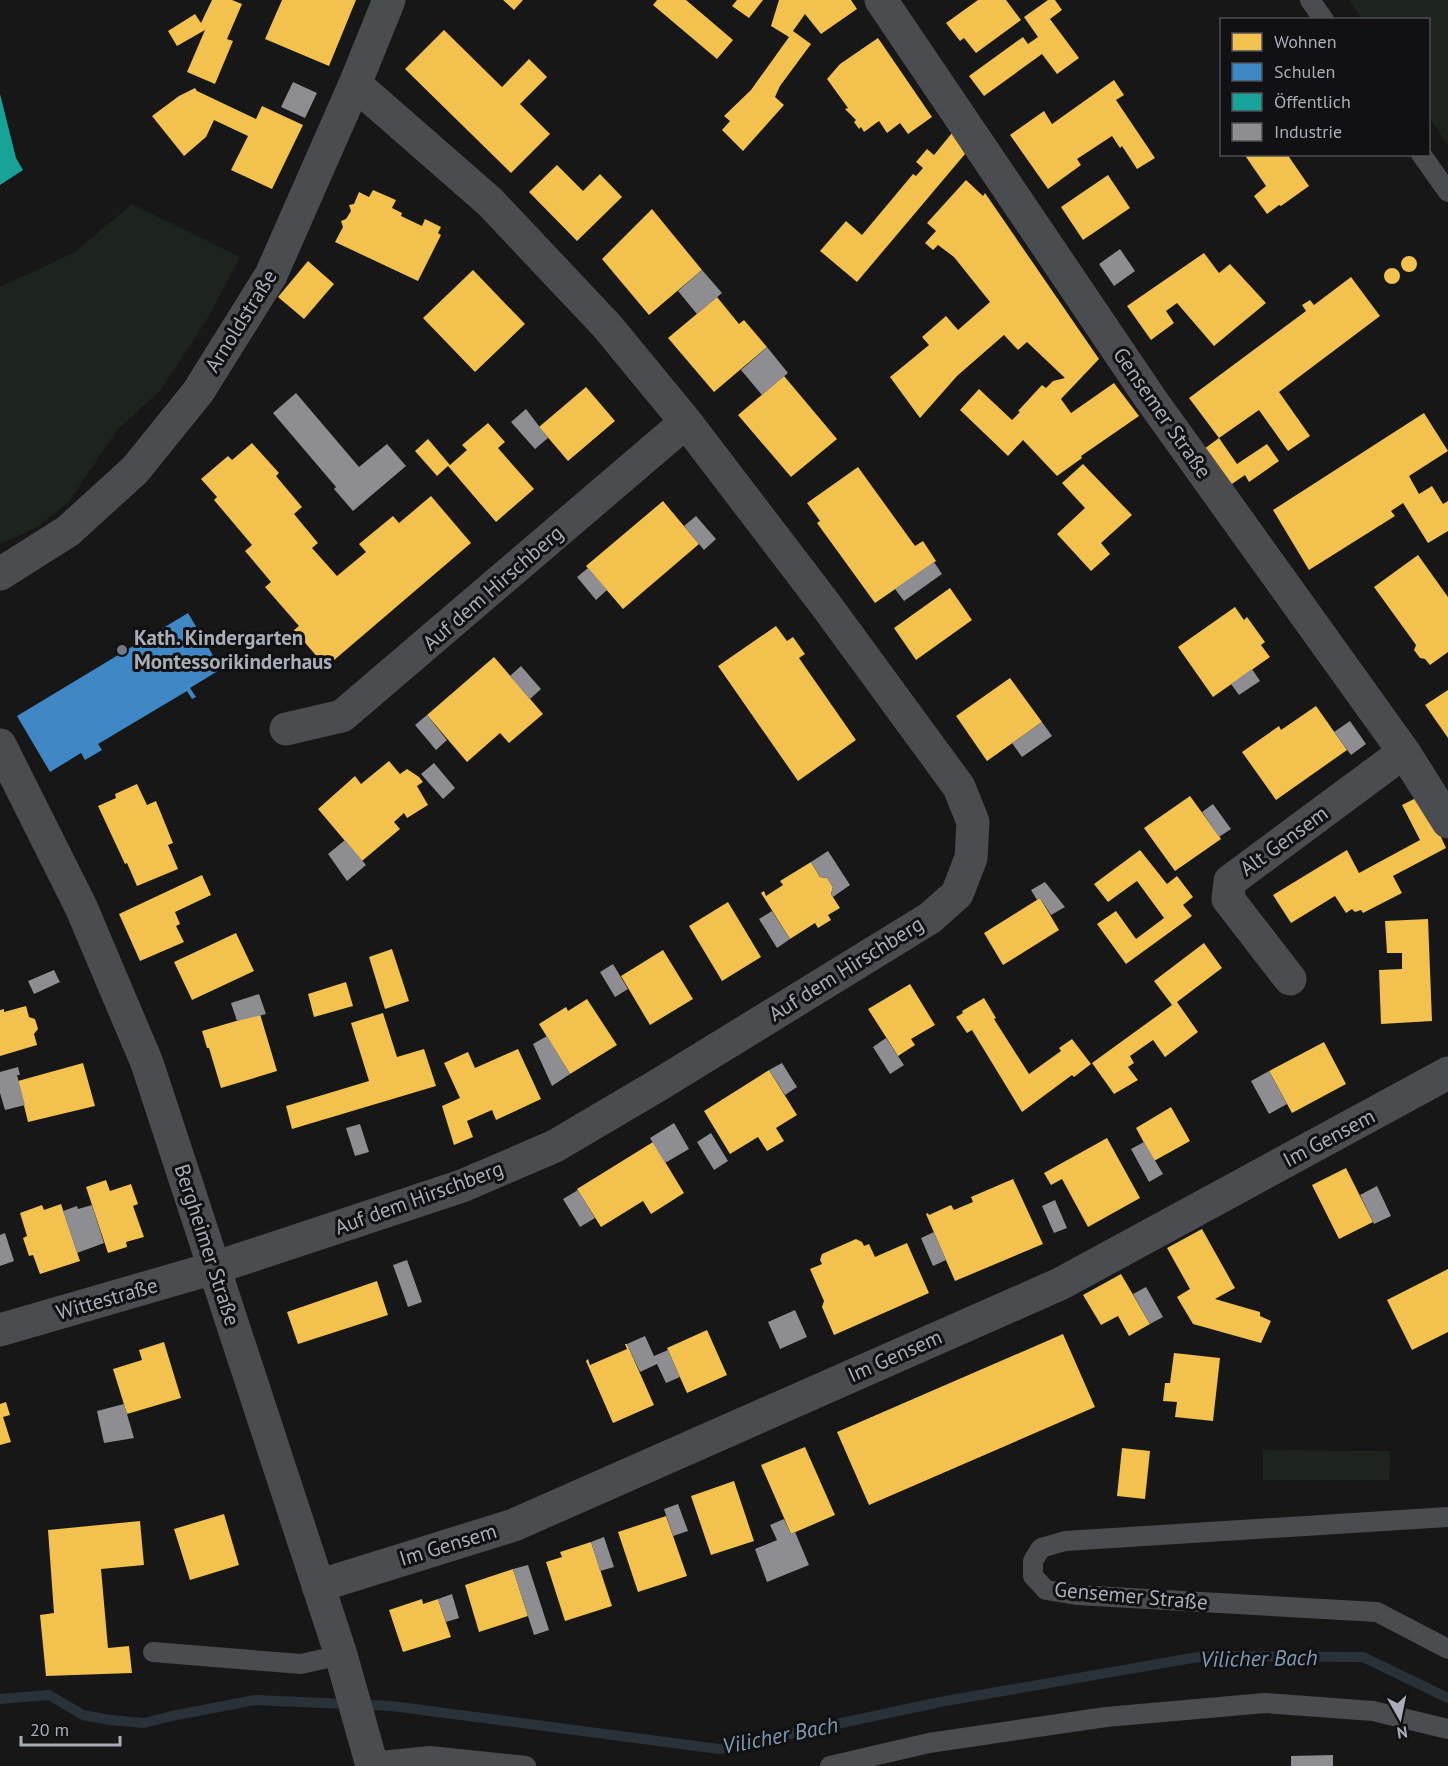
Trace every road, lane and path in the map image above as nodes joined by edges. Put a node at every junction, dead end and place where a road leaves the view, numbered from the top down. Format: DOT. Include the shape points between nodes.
graph roads {
  1 [pos="389,0"];
  2 [pos="881,0"];
  3 [pos="1310,0"];
  4 [pos="1323,18"];
  5 [pos="355,84"];
  6 [pos="1422,156"];
  7 [pos="1448,192"];
  8 [pos="686,422"];
  9 [pos="0,574"];
  10 [pos="286,729"];
  11 [pos="0,745"];
  12 [pos="1404,752"];
  13 [pos="1448,822"];
  14 [pos="1290,979"];
  15 [pos="1448,1073"];
  16 [pos="214,1268"];
  17 [pos="0,1330"];
  18 [pos="1448,1517"];
  19 [pos="318,1586"];
  20 [pos="1448,1649"];
  21 [pos="153,1652"];
  22 [pos="344,1667"];
  23 [pos="1448,1728"];
  24 [pos="371,1762"];
  25 [pos="526,1766"];
  26 [pos="830,1766"];
  1 -- 5 [label="street, Arnoldstraße"];
  2 -- 12 [label="street, Gensemer Straße" via="1150,398"];
  3 -- 4 [label="lane"];
  5 -- 8 [label="street, Auf dem Hirschberg" via="490,202 607,326"];
  5 -- 9 [label="street, Arnoldstraße" via="271,275 198,392 135,470 68,531"];
  6 -- 7 [label="lane"];
  8 -- 10 [label="street, Auf dem Hirschberg" via="342,716"];
  8 -- 16 [label="street, Auf dem Hirschberg" via="959,787 973,822 971,858 957,894 930,918 555,1146 462,1186"];
  11 -- 16 [label="street, Bergheimer Straße" via="81,907 139,1044"];
  12 -- 13 [label="street, Gensemer Straße"];
  12 -- 14 [label="street, Alt Gensem" via="1230,881 1228,899"];
  15 -- 19 [label="street, Im Gensem" via="1060,1284 514,1525"];
  16 -- 17 [label="street, Wittestraße"];
  16 -- 19 [label="street, Bergheimer Straße"];
  18 -- 20 [label="lane, Gensemer Straße" via="1065,1541 1041,1548 1033,1561 1033,1576 1046,1590 1077,1595 1377,1612"];
  19 -- 22 [label="street, Bergheimer Straße"];
  21 -- 22 [label="lane"];
  22 -- 24 [label="street, Bergheimer Straße"];
  23 -- 26 [label="lane" via="1373,1711 1265,1703 1106,1717 964,1737"];
  24 -- 25 [label="lane" via="430,1756"];
}
